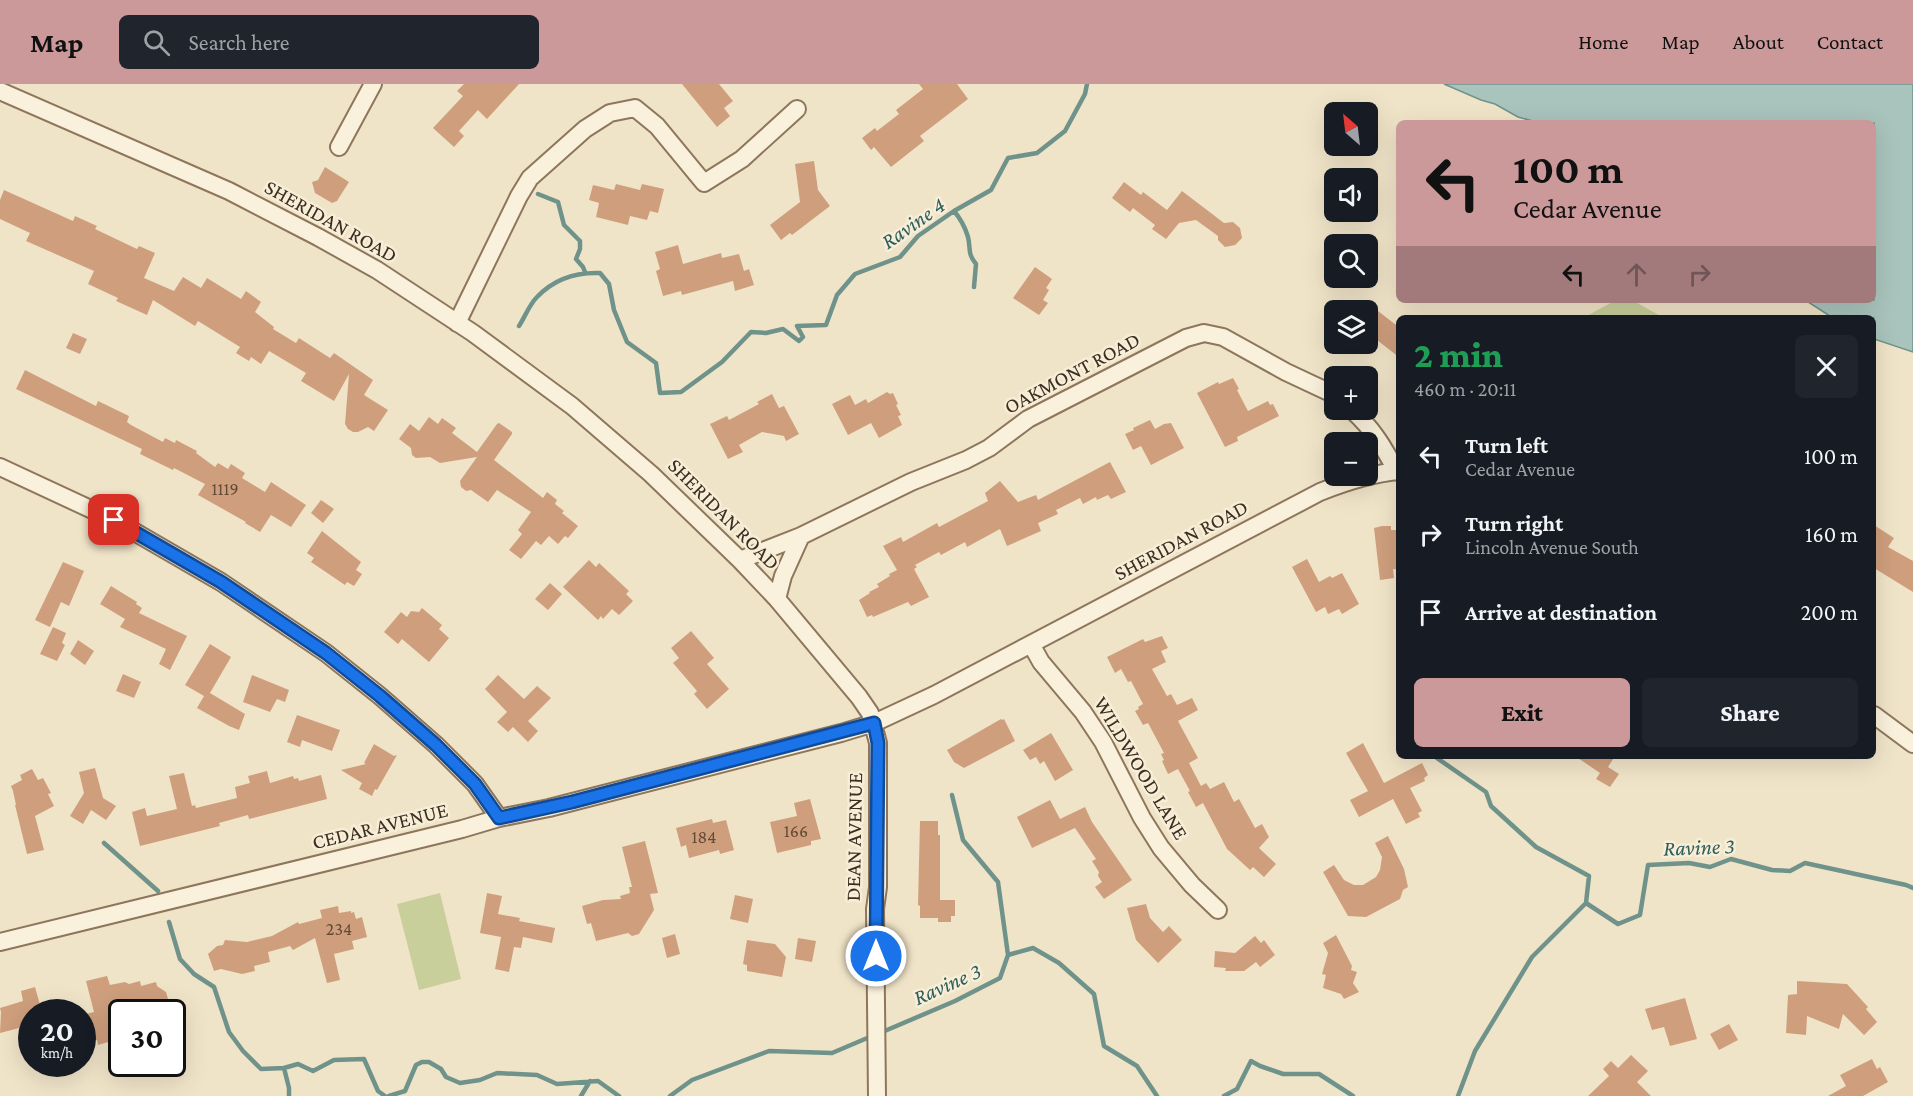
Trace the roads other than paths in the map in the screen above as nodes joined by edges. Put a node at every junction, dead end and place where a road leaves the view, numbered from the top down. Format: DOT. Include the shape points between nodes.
graph roads {
  1 [pos="373,84"];
  2 [pos="0,91"];
  3 [pos="797,109"];
  4 [pos="339,147"];
  5 [pos="457,323"];
  6 [pos="1324,390"];
  7 [pos="1364,420"];
  8 [pos="0,467"];
  9 [pos="1396,468"];
  10 [pos="1396,471"];
  11 [pos="801,536"];
  12 [pos="740,560"];
  13 [pos="777,599"];
  14 [pos="1031,644"];
  15 [pos="1876,716"];
  16 [pos="874,723"];
  17 [pos="1913,744"];
  18 [pos="499,818"];
  19 [pos="1218,910"];
  20 [pos="0,942"];
  21 [pos="878,1096"];
  1 -- 4 [label="street"];
  2 -- 5 [label="street, SHERIDAN ROAD" via="229,191 377,270"];
  3 -- 5 [label="street" via="742,159 704,183 657,126 635,108 610,113 585,129 530,178"];
  5 -- 12 [label="street, SHERIDAN ROAD" via="572,406 651,474"];
  6 -- 11 [label="street, OAKMONT ROAD" via="1223,337 1204,333 1186,338 1028,419 966,460 911,482"];
  7 -- 9 [label="street"];
  8 -- 18 [label="street" via="124,525 221,582 326,653 436,745 475,784"];
  10 -- 14 [label="street, SHERIDAN ROAD" via="1320,492"];
  11 -- 12 [label="street, OAKMONT ROAD"];
  11 -- 13 [label="street"];
  12 -- 13 [label="street, SHERIDAN ROAD"];
  13 -- 16 [label="street, SHERIDAN ROAD" via="859,698"];
  14 -- 16 [label="street, SHERIDAN ROAD"];
  14 -- 19 [label="street, WILDWOOD LANE" via="1103,742 1161,848"];
  15 -- 17 [label="street"];
  16 -- 18 [label="street, CEDAR AVENUE"];
  16 -- 21 [label="street, DEAN AVENUE" via="878,743 875,909"];
  18 -- 20 [label="street, CEDAR AVENUE"];
}
